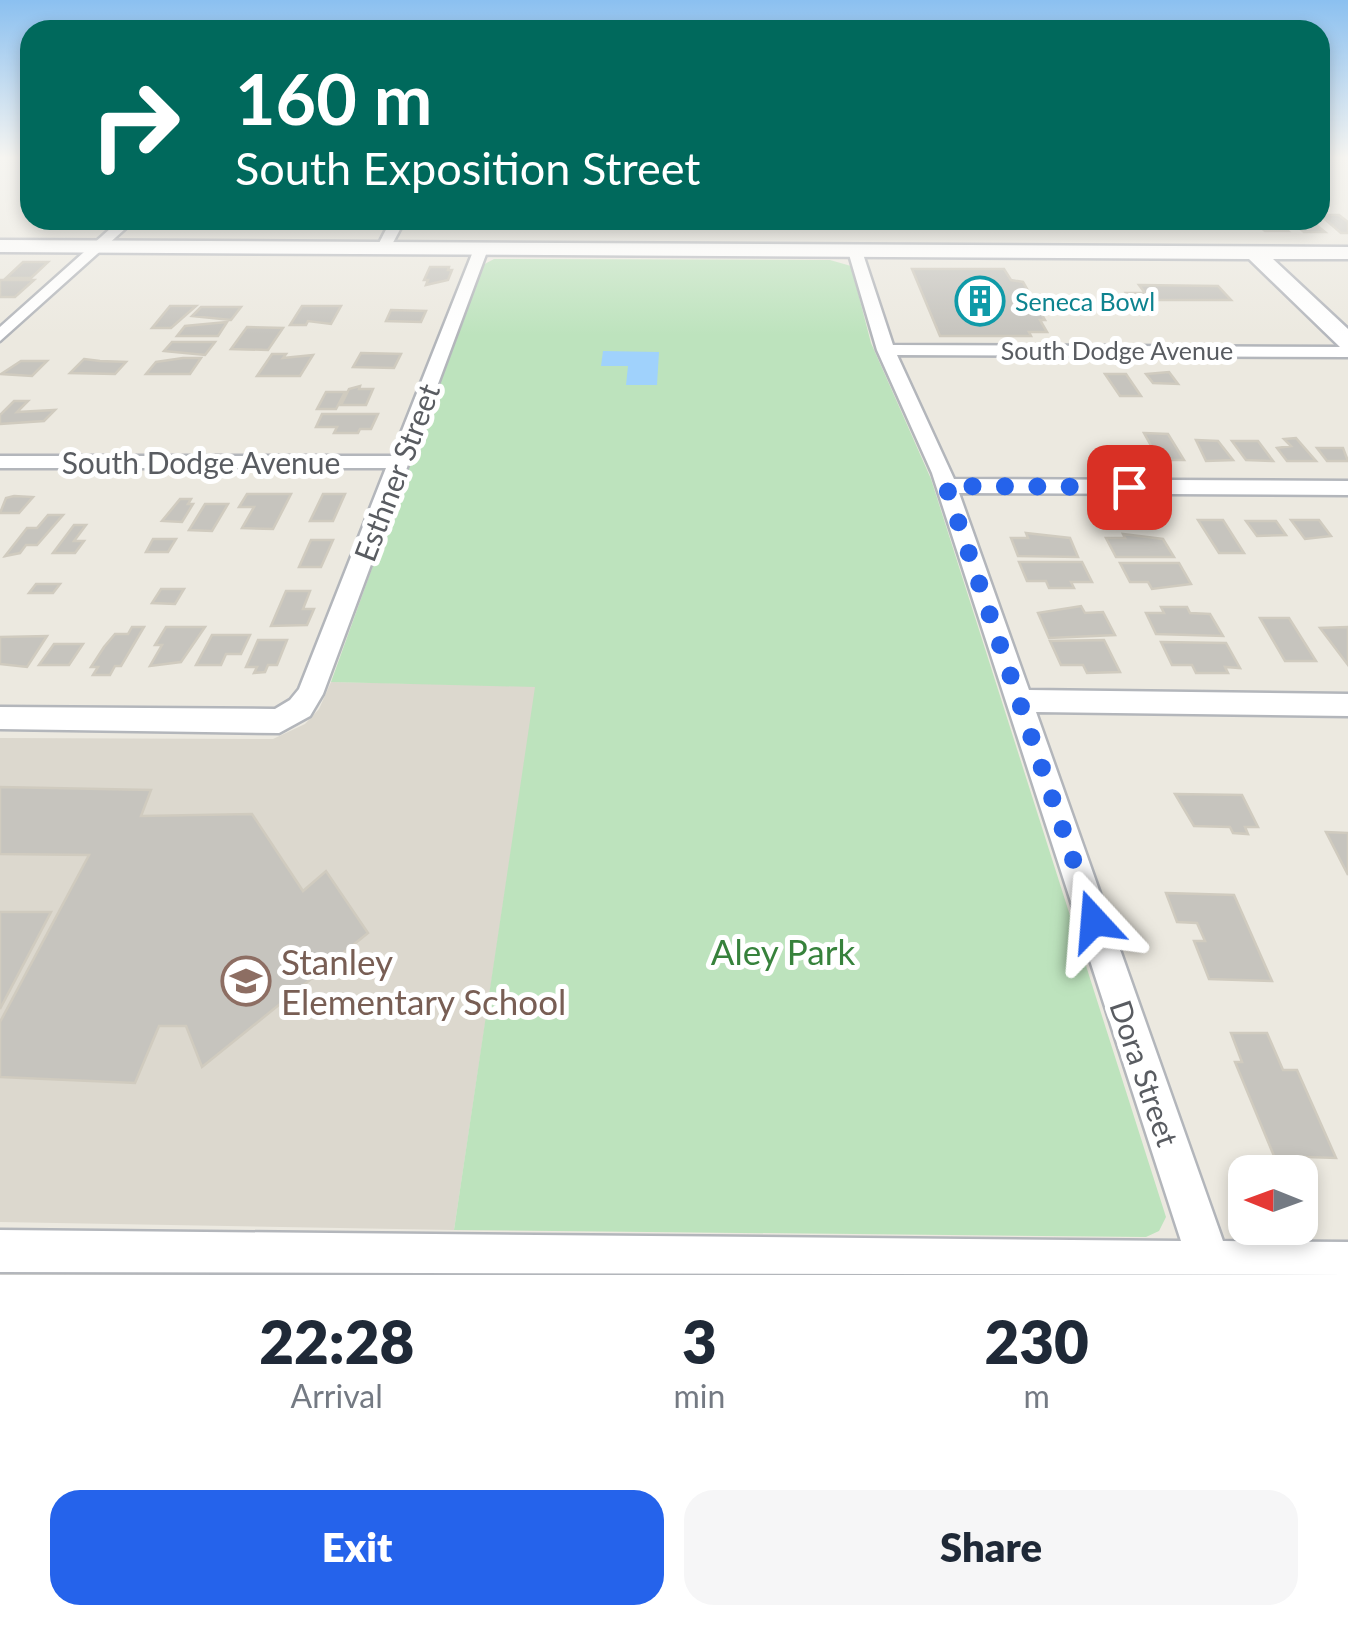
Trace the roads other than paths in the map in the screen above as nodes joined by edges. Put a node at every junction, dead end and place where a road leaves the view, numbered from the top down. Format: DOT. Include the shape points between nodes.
graph roads {
  1 [pos="117,230"];
  2 [pos="393,230"];
  3 [pos="0,246"];
  4 [pos="98,247"];
  5 [pos="383,249"];
  6 [pos="481,249"];
  7 [pos="855,251"];
  8 [pos="1254,252"];
  9 [pos="1348,253"];
  10 [pos="0,336"];
  11 [pos="1348,342"];
  12 [pos="886,350"];
  13 [pos="1348,352"];
  14 [pos="0,462"];
  15 [pos="401,462"];
  16 [pos="946,486"];
  17 [pos="1348,488"];
  18 [pos="1019,701"];
  19 [pos="1348,705"];
  20 [pos="0,718"];
  21 [pos="0,1251"];
  22 [pos="1348,1263"];
  23 [pos="96,1264"];
  24 [pos="1211,1269"];
  1 -- 4 [label="street"];
  2 -- 5 [label="street"];
  3 -- 4 [label="street"];
  4 -- 5 [label="street"];
  4 -- 10 [label="street"];
  5 -- 6 [label="street"];
  6 -- 7 [label="street"];
  6 -- 15 [label="street, Esthner Street"];
  7 -- 8 [label="street"];
  7 -- 12 [label="street, Dora Street"];
  8 -- 9 [label="street"];
  8 -- 11 [label="street"];
  12 -- 13 [label="street, South Dodge Avenue"];
  12 -- 16 [label="street, Dora Street"];
  14 -- 15 [label="street, South Dodge Avenue"];
  15 -- 20 [label="street, Esthner Street" via="310,694 279,722"];
  16 -- 17 [label="street"];
  16 -- 18 [label="street, Dora Street"];
  18 -- 19 [label="street"];
  18 -- 24 [label="street, Dora Street"];
  21 -- 23 [label="street"];
  22 -- 24 [label="street"];
  23 -- 24 [label="street"];
}
